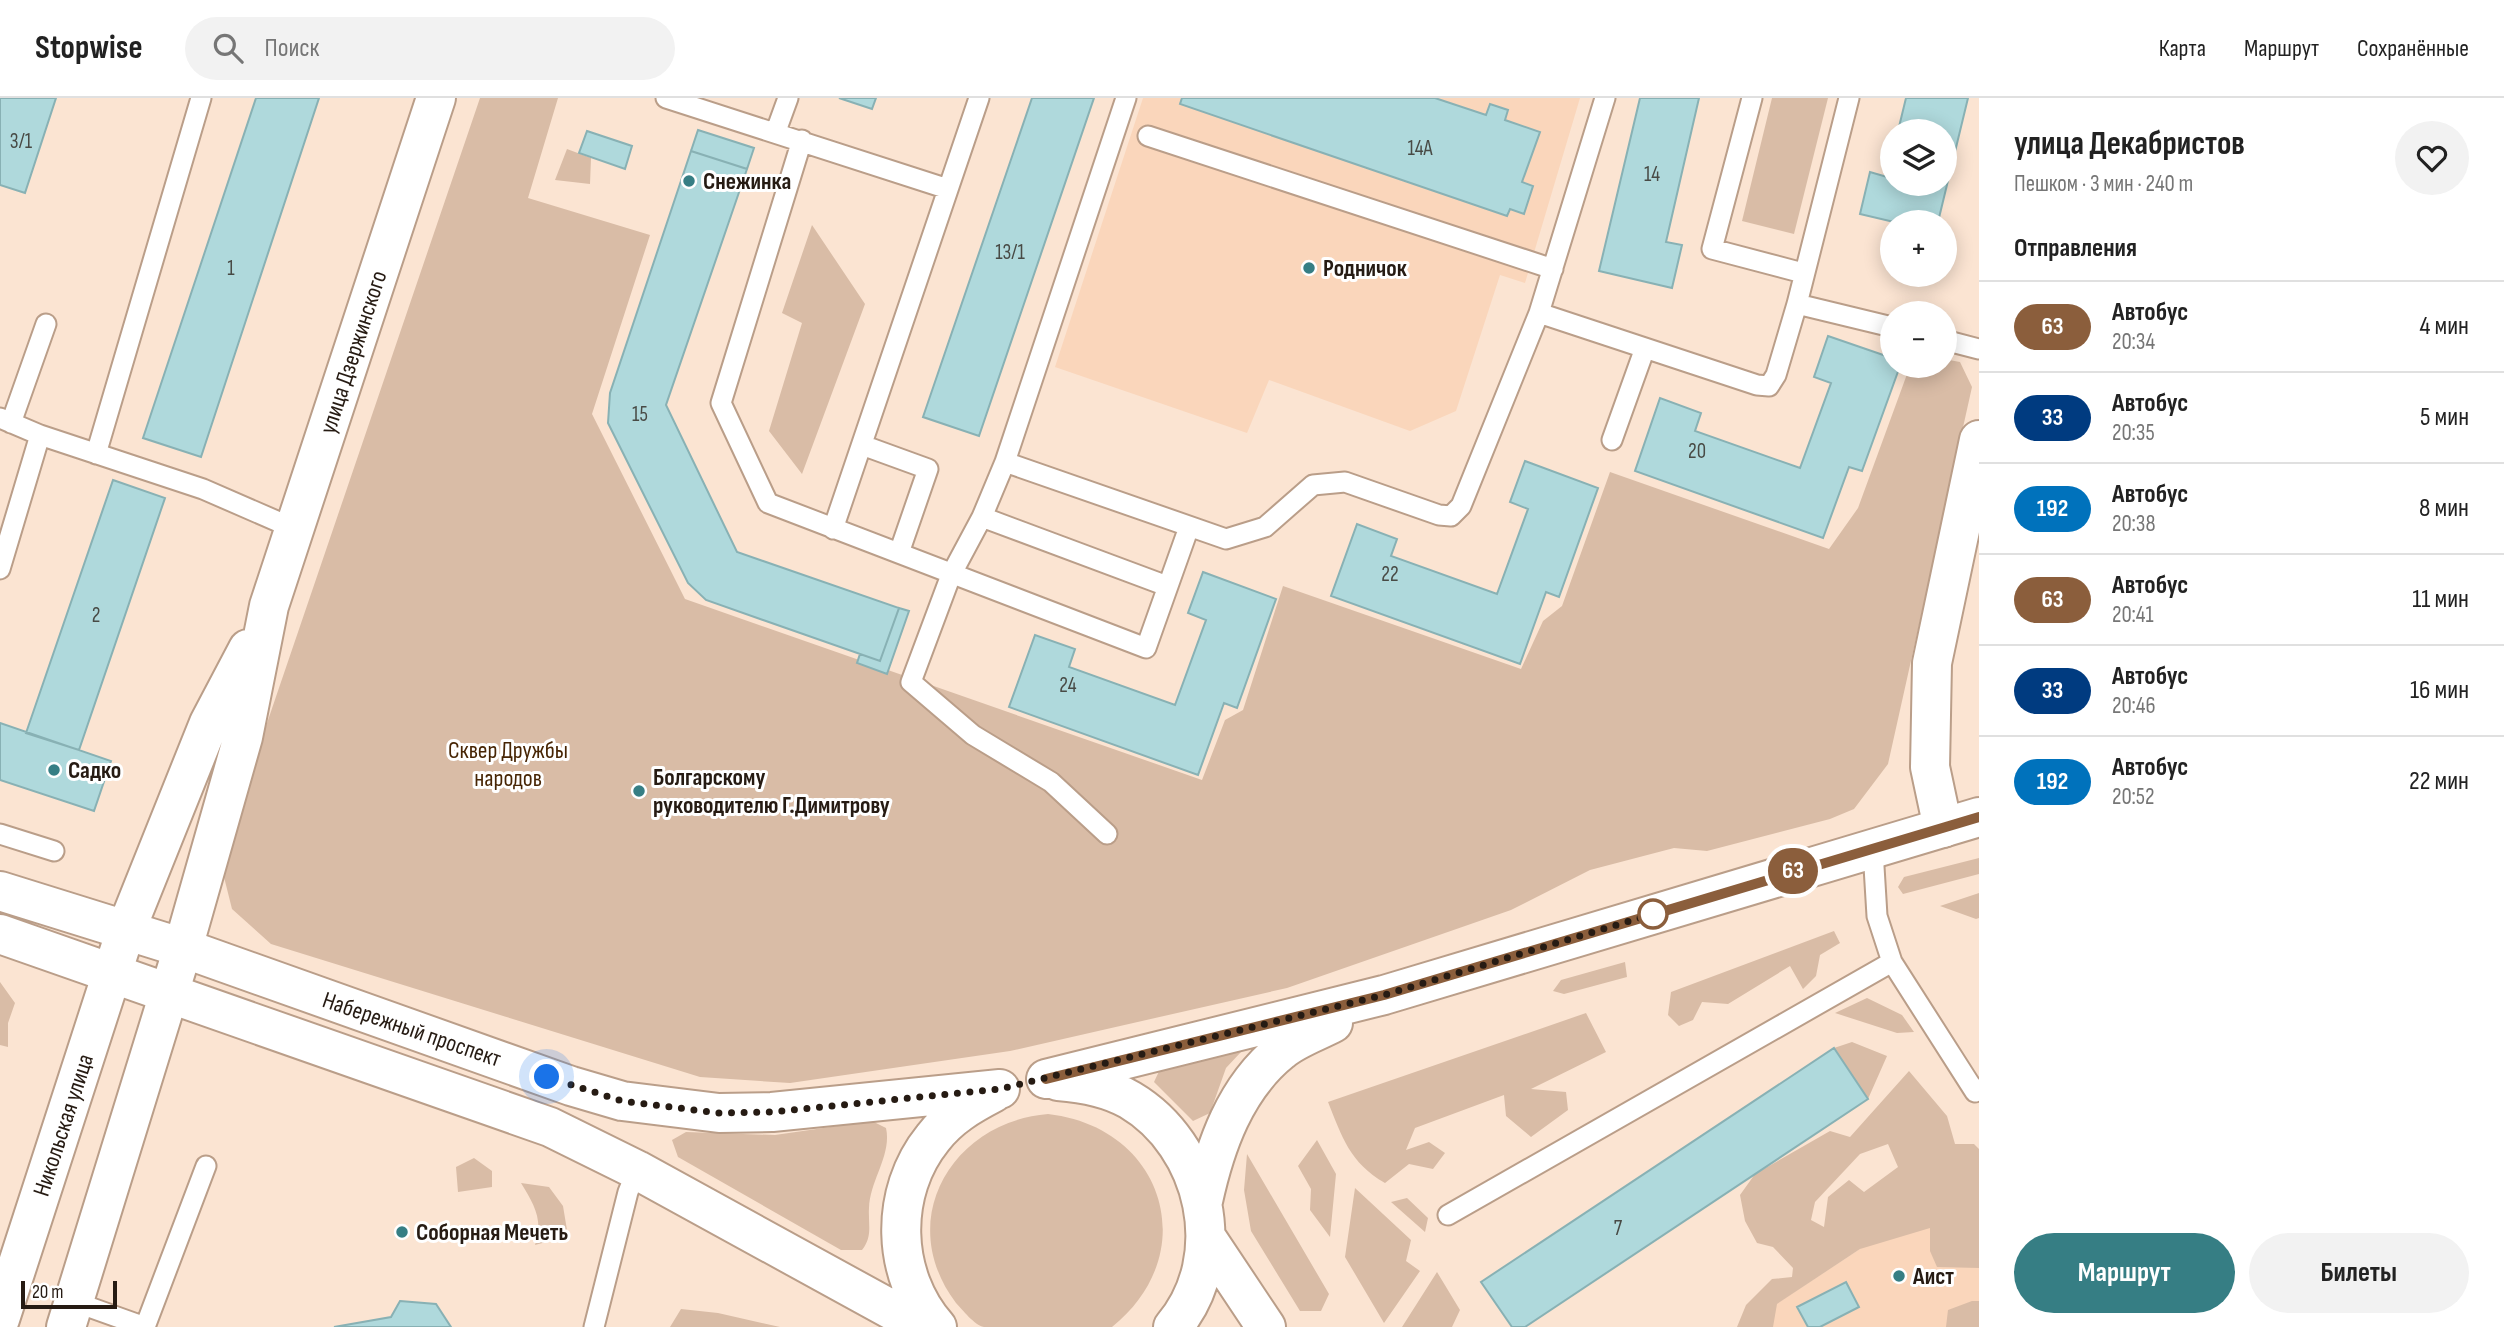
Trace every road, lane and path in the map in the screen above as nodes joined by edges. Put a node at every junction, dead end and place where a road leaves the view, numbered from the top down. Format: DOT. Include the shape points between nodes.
graph roads {
  1 [pos="201,98"];
  2 [pos="436,98"];
  3 [pos="666,98"];
  4 [pos="788,98"];
  5 [pos="979,98"];
  6 [pos="1126,98"];
  7 [pos="1605,98"];
  8 [pos="1752,98"];
  9 [pos="1849,98"];
  10 [pos="776,131"];
  11 [pos="1148,136"];
  12 [pos="802,140"];
  13 [pos="948,189"];
  14 [pos="1553,269"];
  15 [pos="1803,273"];
  16 [pos="1797,304"];
  17 [pos="1539,313"];
  18 [pos="46,324"];
  19 [pos="1880,324"];
  20 [pos="1957,343"];
  21 [pos="1644,348"];
  22 [pos="1979,349"];
  23 [pos="5,420"];
  24 [pos="40,435"];
  25 [pos="1612,440"];
  26 [pos="1979,440"];
  27 [pos="862,445"];
  28 [pos="96,454"];
  29 [pos="1005,463"];
  30 [pos="982,517"];
  31 [pos="1189,527"];
  32 [pos="295,529"];
  33 [pos="833,529"];
  34 [pos="899,553"];
  35 [pos="0,569"];
  36 [pos="951,575"];
  37 [pos="1167,586"];
  38 [pos="269,606"];
  39 [pos="1979,817"];
  40 [pos="1943,828"];
  41 [pos="0,834"];
  42 [pos="1107,834"];
  43 [pos="1873,850"];
  44 [pos="54,851"];
  45 [pos="0,891"];
  46 [pos="126,930"];
  47 [pos="0,934"];
  48 [pos="183,948"];
  49 [pos="1892,962"];
  50 [pos="110,973"];
  51 [pos="170,994"];
  52 [pos="1384,995"];
  53 [pos="1046,1079"];
  54 [pos="1000,1089"];
  55 [pos="1979,1089"];
  56 [pos="206,1166"];
  57 [pos="637,1170"];
  58 [pos="1448,1215"];
  59 [pos="1205,1219"];
  60 [pos="71,1315"];
  61 [pos="0,1320"];
  62 [pos="145,1327"];
  63 [pos="594,1327"];
  64 [pos="923,1327"];
  65 [pos="937,1327"];
  66 [pos="1173,1327"];
  67 [pos="1266,1327"];
  1 -- 28 [label="lane"];
  2 -- 32 [label="main road, улица Дзержинского"];
  3 -- 10 [label="lane"];
  4 -- 10 [label="lane"];
  5 -- 13 [label="lane"];
  6 -- 29 [label="lane"];
  7 -- 14 [label="lane"];
  8 -- 15 [label="lane" via="1712,249"];
  9 -- 15 [label="lane"];
  10 -- 12 [label="lane"];
  11 -- 14 [label="lane"];
  12 -- 13 [label="lane"];
  12 -- 33 [label="lane" via="721,403 768,503"];
  13 -- 27 [label="lane"];
  14 -- 17 [label="lane"];
  15 -- 16 [label="lane"];
  16 -- 19 [label="lane"];
  16 -- 21 [label="lane" via="1769,386"];
  17 -- 21 [label="lane"];
  17 -- 31 [label="lane" via="1461,506 1451,516 1345,482 1313,485 1265,527 1226,540"];
  18 -- 23 [label="lane"];
  20 -- 22 [label="lane"];
  21 -- 25 [label="lane"];
  23 -- 24 [label="lane"];
  24 -- 28 [label="lane"];
  24 -- 35 [label="lane"];
  26 -- 40 [label="main road" via="1932,663 1930,767"];
  27 -- 33 [label="lane"];
  27 -- 34 [label="lane" via="928,470"];
  28 -- 32 [label="lane" via="203,489"];
  29 -- 30 [label="lane"];
  29 -- 31 [label="lane"];
  30 -- 36 [label="lane"];
  30 -- 37 [label="lane"];
  31 -- 37 [label="lane"];
  32 -- 38 [label="main road, улица Дзержинского"];
  33 -- 34 [label="lane"];
  34 -- 36 [label="lane"];
  36 -- 37 [label="lane" via="1146,648"];
  36 -- 42 [label="lane" via="911,682 973,735 1051,782"];
  38 -- 46 [label="main road, улица Дзержинского" via="209,723"];
  38 -- 48 [label="main road, улица Дзержинского" via="243,737"];
  39 -- 40 [label="main road"];
  40 -- 43 [label="main road"];
  41 -- 44 [label="lane"];
  43 -- 49 [label="lane" via="1877,916"];
  43 -- 52 [label="main road"];
  45 -- 46 [label="main road, Набережный проспект"];
  46 -- 48 [label="main road, Набережный проспект"];
  46 -- 50 [label="main road, Никольская улица"];
  47 -- 50 [label="main road, Набережный проспект"];
  48 -- 51 [label="main road"];
  48 -- 54 [label="main road, Набережный проспект" via="622,1101 719,1113 772,1112"];
  49 -- 55 [label="lane" via="1975,1092"];
  49 -- 58 [label="lane"];
  50 -- 51 [label="main road, Набережный проспект"];
  50 -- 61 [label="main road, Никольская улица"];
  51 -- 57 [label="main road, Набережный проспект" via="550,1127"];
  51 -- 60 [label="main road"];
  52 -- 53 [label="main road"];
  52 -- 59 [label="main road" via="1281,1051 1250,1086 1214,1152"];
  53 -- 54 [label="main road"];
  53 -- 59 [label="main road" via="1089,1083 1129,1099 1163,1126 1189,1161"];
  54 -- 65 [label="main road" via="963,1108 940,1131 911,1175 901,1216 902,1258 915,1298"];
  56 -- 62 [label="lane"];
  57 -- 63 [label="lane"];
  57 -- 64 [label="main road, Набережный проспект"];
  59 -- 66 [label="main road" via="1198,1283"];
  59 -- 67 [label="main road"];
  60 -- 62 [label="lane"];
}
